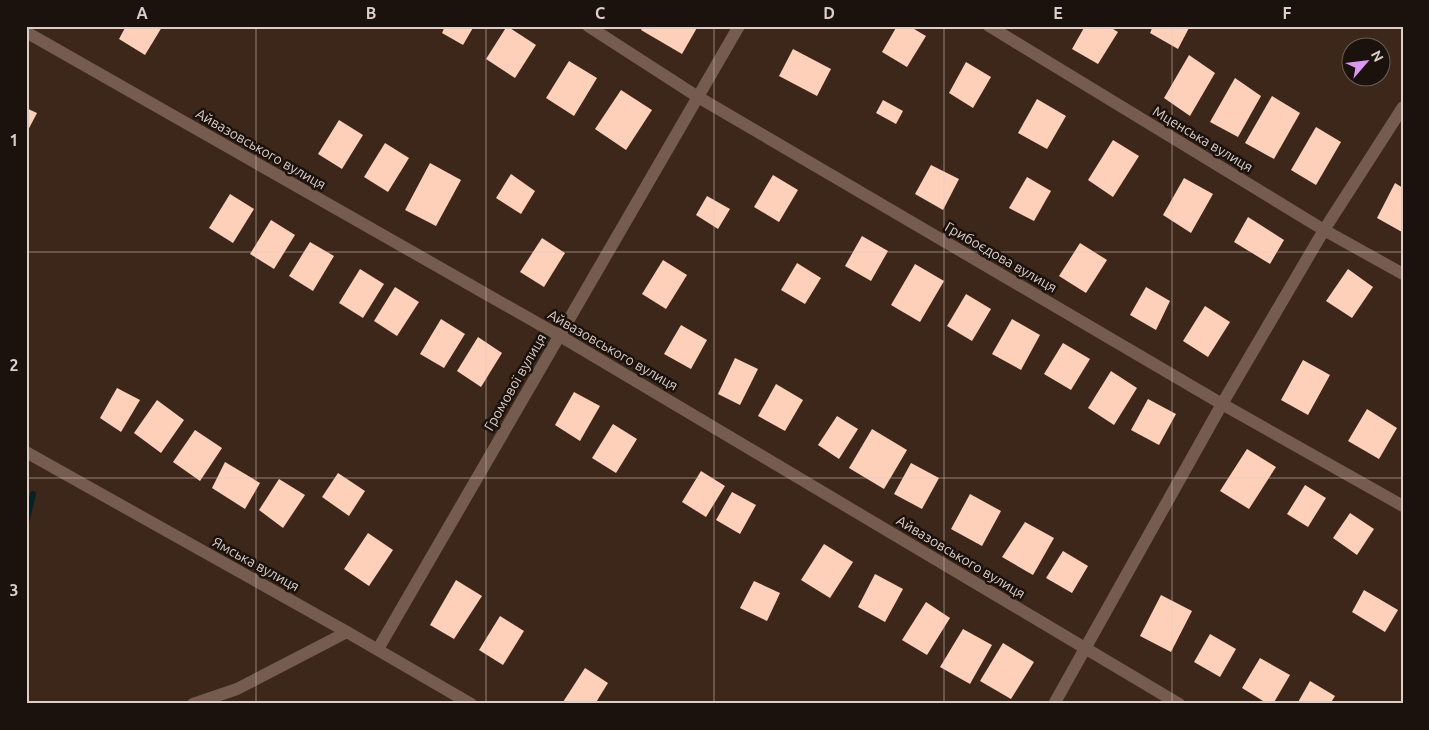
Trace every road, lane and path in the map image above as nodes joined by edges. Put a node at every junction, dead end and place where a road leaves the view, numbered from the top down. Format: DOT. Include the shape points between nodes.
graph roads {
  1 [pos="588,26"];
  2 [pos="739,26"];
  3 [pos="989,26"];
  4 [pos="26,32"];
  5 [pos="698,97"];
  6 [pos="1403,107"];
  7 [pos="1324,230"];
  8 [pos="1403,274"];
  9 [pos="560,336"];
  10 [pos="1222,404"];
  11 [pos="26,452"];
  12 [pos="1403,506"];
  13 [pos="347,632"];
  14 [pos="1085,647"];
  15 [pos="378,649"];
  16 [pos="193,704"];
  17 [pos="470,704"];
  18 [pos="1054,704"];
  19 [pos="1178,704"];
  1 -- 5 [label="street, Грибоєдова вулиця"];
  2 -- 5 [label="street, Громової вулиця"];
  3 -- 7 [label="street, Мценська вулиця"];
  4 -- 9 [label="street, Айвазовського вулиця"];
  5 -- 9 [label="street, Громової вулиця"];
  5 -- 10 [label="street, Грибоєдова вулиця"];
  6 -- 7 [label="street"];
  7 -- 8 [label="street, Мценська вулиця"];
  7 -- 10 [label="street"];
  9 -- 14 [label="street, Айвазовського вулиця"];
  9 -- 15 [label="street, Громової вулиця"];
  10 -- 12 [label="street, Грибоєдова вулиця"];
  10 -- 14 [label="street"];
  11 -- 13 [label="street, Ямська вулиця"];
  13 -- 15 [label="street, Ямська вулиця"];
  13 -- 16 [label="street" via="237,689"];
  14 -- 18 [label="street"];
  14 -- 19 [label="street, Айвазовського вулиця"];
  15 -- 17 [label="street, Ямська вулиця"];
}
